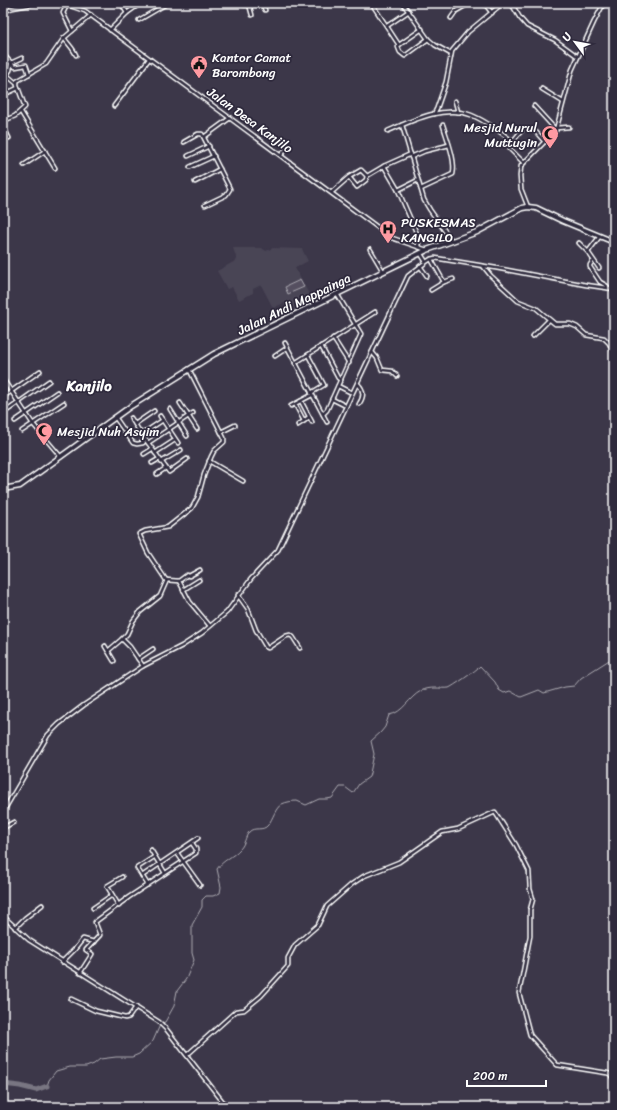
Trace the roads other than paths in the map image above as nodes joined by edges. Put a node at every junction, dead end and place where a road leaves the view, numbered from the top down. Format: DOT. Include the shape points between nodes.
graph roads {
  1 [pos="38,3"];
  2 [pos="62,3"];
  3 [pos="121,3"];
  4 [pos="140,3"];
  5 [pos="168,3"];
  6 [pos="244,3"];
  7 [pos="253,3"];
  8 [pos="262,3"];
  9 [pos="470,3"];
  10 [pos="484,3"];
  11 [pos="503,3"];
  12 [pos="511,3"];
  13 [pos="604,3"];
  14 [pos="67,4"];
  15 [pos="249,4"];
  16 [pos="404,4"];
  17 [pos="374,7"];
  18 [pos="265,10"];
  19 [pos="409,11"];
  20 [pos="3,12"];
  21 [pos="127,13"];
  22 [pos="492,13"];
  23 [pos="91,15"];
  24 [pos="252,15"];
  25 [pos="451,18"];
  26 [pos="139,20"];
  27 [pos="387,26"];
  28 [pos="110,30"];
  29 [pos="422,30"];
  30 [pos="72,31"];
  31 [pos="64,38"];
  32 [pos="428,40"];
  33 [pos="399,45"];
  34 [pos="3,54"];
  35 [pos="451,54"];
  36 [pos="76,55"];
  37 [pos="577,56"];
  38 [pos="22,58"];
  39 [pos="149,58"];
  40 [pos="11,63"];
  41 [pos="29,74"];
  42 [pos="16,83"];
  43 [pos="18,88"];
  44 [pos="542,89"];
  45 [pos="3,95"];
  46 [pos="455,102"];
  47 [pos="563,102"];
  48 [pos="114,106"];
  49 [pos="534,106"];
  50 [pos="21,112"];
  51 [pos="458,112"];
  52 [pos="433,114"];
  53 [pos="230,118"];
  54 [pos="3,121"];
  55 [pos="402,125"];
  56 [pos="443,125"];
  57 [pos="3,126"];
  58 [pos="569,127"];
  59 [pos="556,129"];
  60 [pos="522,130"];
  61 [pos="388,131"];
  62 [pos="536,132"];
  63 [pos="204,136"];
  64 [pos="9,138"];
  65 [pos="544,141"];
  66 [pos="184,142"];
  67 [pos="209,146"];
  68 [pos="449,146"];
  69 [pos="286,149"];
  70 [pos="510,149"];
  71 [pos="45,151"];
  72 [pos="281,155"];
  73 [pos="188,156"];
  74 [pos="214,156"];
  75 [pos="411,156"];
  76 [pos="523,162"];
  77 [pos="24,165"];
  78 [pos="384,166"];
  79 [pos="190,167"];
  80 [pos="55,168"];
  81 [pos="220,169"];
  82 [pos="367,176"];
  83 [pos="349,177"];
  84 [pos="418,180"];
  85 [pos="195,182"];
  86 [pos="421,189"];
  87 [pos="398,190"];
  88 [pos="332,192"];
  89 [pos="204,205"];
  90 [pos="528,207"];
  91 [pos="600,236"];
  92 [pos="452,240"];
  93 [pos="614,242"];
  94 [pos="579,243"];
  95 [pos="418,246"];
  96 [pos="370,249"];
  97 [pos="427,250"];
  98 [pos="588,252"];
  99 [pos="420,254"];
  100 [pos="431,259"];
  101 [pos="426,262"];
  102 [pos="592,262"];
  103 [pos="420,266"];
  104 [pos="482,266"];
  105 [pos="599,268"];
  106 [pos="383,272"];
  107 [pos="427,276"];
  108 [pos="453,279"];
  109 [pos="444,282"];
  110 [pos="608,288"];
  111 [pos="614,289"];
  112 [pos="431,290"];
  113 [pos="337,294"];
  114 [pos="375,312"];
  115 [pos="549,320"];
  116 [pos="355,324"];
  117 [pos="533,336"];
  118 [pos="333,338"];
  119 [pos="284,343"];
  120 [pos="321,346"];
  121 [pos="287,348"];
  122 [pos="372,352"];
  123 [pos="614,353"];
  124 [pos="308,355"];
  125 [pos="275,356"];
  126 [pos="295,363"];
  127 [pos="348,363"];
  128 [pos="189,369"];
  129 [pos="40,371"];
  130 [pos="397,376"];
  131 [pos="3,380"];
  132 [pos="341,380"];
  133 [pos="49,381"];
  134 [pos="358,384"];
  135 [pos="338,386"];
  136 [pos="11,391"];
  137 [pos="57,392"];
  138 [pos="350,392"];
  139 [pos="312,394"];
  140 [pos="3,397"];
  141 [pos="332,399"];
  142 [pos="301,401"];
  143 [pos="19,402"];
  144 [pos="64,403"];
  145 [pos="180,404"];
  146 [pos="295,404"];
  147 [pos="359,404"];
  148 [pos="344,405"];
  149 [pos="291,406"];
  150 [pos="170,409"];
  151 [pos="8,410"];
  152 [pos="154,411"];
  153 [pos="26,413"];
  154 [pos="193,413"];
  155 [pos="323,414"];
  156 [pos="160,416"];
  157 [pos="189,416"];
  158 [pos="115,417"];
  159 [pos="309,417"];
  160 [pos="131,418"];
  161 [pos="163,420"];
  162 [pos="304,420"];
  163 [pos="14,421"];
  164 [pos="312,422"];
  165 [pos="327,422"];
  166 [pos="179,423"];
  167 [pos="33,424"];
  168 [pos="135,424"];
  169 [pos="235,425"];
  170 [pos="298,425"];
  171 [pos="197,429"];
  172 [pos="168,430"];
  173 [pos="22,431"];
  174 [pos="221,432"];
  175 [pos="142,434"];
  176 [pos="187,436"];
  177 [pos="145,440"];
  178 [pos="175,440"];
  179 [pos="148,443"];
  180 [pos="178,443"];
  181 [pos="152,449"];
  182 [pos="180,450"];
  183 [pos="154,453"];
  184 [pos="144,454"];
  185 [pos="61,457"];
  186 [pos="159,459"];
  187 [pos="187,459"];
  188 [pos="209,461"];
  189 [pos="161,462"];
  190 [pos="152,463"];
  191 [pos="166,468"];
  192 [pos="157,474"];
  193 [pos="243,481"];
  194 [pos="3,489"];
  195 [pos="200,570"];
  196 [pos="167,580"];
  197 [pos="199,580"];
  198 [pos="178,581"];
  199 [pos="183,590"];
  200 [pos="238,595"];
  201 [pos="210,626"];
  202 [pos="122,639"];
  203 [pos="105,646"];
  204 [pos="300,648"];
  205 [pos="153,649"];
  206 [pos="108,651"];
  207 [pos="138,659"];
  208 [pos="114,661"];
  209 [pos="143,666"];
  210 [pos="3,812"];
  211 [pos="14,822"];
  212 [pos="3,828"];
  213 [pos="198,838"];
  214 [pos="192,843"];
  215 [pos="151,850"];
  216 [pos="177,853"];
  217 [pos="154,857"];
  218 [pos="183,861"];
  219 [pos="160,865"];
  220 [pos="165,873"];
  221 [pos="142,876"];
  222 [pos="122,877"];
  223 [pos="148,885"];
  224 [pos="200,885"];
  225 [pos="112,895"];
  226 [pos="42,905"];
  227 [pos="119,906"];
  228 [pos="93,908"];
  229 [pos="3,916"];
  230 [pos="15,928"];
  231 [pos="94,942"];
  232 [pos="62,962"];
  233 [pos="80,972"];
  234 [pos="71,999"];
  235 [pos="136,1007"];
  236 [pos="186,1055"];
  237 [pos="614,1080"];
  238 [pos="227,1107"];
  1 -- 20 [label="street"];
  2 -- 14 [label="street, Jalan Desa Kanjilo"];
  3 -- 21 [label="street"];
  4 -- 21 [label="street"];
  5 -- 26 [label="street"];
  6 -- 15 [label="street"];
  7 -- 15 [label="street"];
  8 -- 18 [label="street"];
  9 -- 25 [label="street" via="456,11"];
  10 -- 22 [label="street"];
  11 -- 22 [label="street"];
  12 -- 37 [label="street" via="527,26 555,40"];
  13 -- 37 [label="street"];
  14 -- 23 [label="street, Jalan Desa Kanjilo"];
  14 -- 30 [label="street" via="63,12"];
  15 -- 24 [label="street"];
  16 -- 19 [label="street"];
  17 -- 27 [label="street"];
  19 -- 27 [label="street"];
  19 -- 29 [label="street"];
  21 -- 28 [label="street"];
  22 -- 35 [label="street" via="454,47"];
  23 -- 28 [label="street, Jalan Desa Kanjilo"];
  23 -- 30 [label="street"];
  27 -- 33 [label="street"];
  28 -- 39 [label="street, Jalan Desa Kanjilo"];
  29 -- 32 [label="street"];
  29 -- 33 [label="street"];
  30 -- 31 [label="street"];
  31 -- 36 [label="street" via="74,48"];
  31 -- 41 [label="street" via="46,64"];
  32 -- 33 [label="street" via="405,56 400,52"];
  32 -- 35 [label="street"];
  34 -- 40 [label="street"];
  35 -- 52 [label="street" via="446,82"];
  37 -- 47 [label="street"];
  38 -- 40 [label="street"];
  39 -- 48 [label="street"];
  39 -- 53 [label="street, Jalan Desa Kanjilo"];
  40 -- 41 [label="street" via="16,67 26,65"];
  40 -- 42 [label="street" via="7,74"];
  41 -- 42 [label="street"];
  42 -- 43 [label="street"];
  43 -- 45 [label="street"];
  43 -- 50 [label="street" via="25,105"];
  44 -- 47 [label="street"];
  46 -- 51 [label="street"];
  47 -- 59 [label="street"];
  49 -- 59 [label="street"];
  50 -- 54 [label="street"];
  50 -- 71 [label="street"];
  51 -- 52 [label="street"];
  51 -- 60 [label="street" via="475,117 514,142"];
  52 -- 55 [label="street"];
  53 -- 63 [label="street"];
  53 -- 72 [label="street, Jalan Desa Kanjilo"];
  55 -- 61 [label="street"];
  55 -- 75 [label="street"];
  56 -- 68 [label="street"];
  57 -- 64 [label="street"];
  58 -- 59 [label="street"];
  59 -- 65 [label="street"];
  62 -- 65 [label="street"];
  63 -- 66 [label="street" via="200,133"];
  63 -- 67 [label="street"];
  65 -- 76 [label="street"];
  67 -- 73 [label="street"];
  67 -- 74 [label="street"];
  68 -- 75 [label="street"];
  68 -- 86 [label="street" via="453,174"];
  69 -- 72 [label="street"];
  70 -- 76 [label="street"];
  71 -- 77 [label="street"];
  71 -- 80 [label="street"];
  72 -- 88 [label="street, Jalan Desa Kanjilo"];
  74 -- 79 [label="street"];
  74 -- 81 [label="street"];
  75 -- 78 [label="street"];
  75 -- 84 [label="street"];
  76 -- 90 [label="street" via="520,185"];
  78 -- 82 [label="street"];
  78 -- 87 [label="street"];
  81 -- 85 [label="street"];
  81 -- 89 [label="street" via="230,192"];
  82 -- 83 [label="street" via="361,170"];
  82 -- 83 [label="street" via="357,187"];
  83 -- 88 [label="street"];
  84 -- 86 [label="street"];
  84 -- 87 [label="street"];
  86 -- 92 [label="street" via="430,210"];
  87 -- 95 [label="street" via="417,234"];
  88 -- 95 [label="street, Jalan Desa Kanjilo" via="392,238"];
  90 -- 91 [label="main road" via="540,209"];
  90 -- 92 [label="main road, Jalan Andi Mappainga" via="509,214 477,232"];
  91 -- 93 [label="main road"];
  91 -- 98 [label="street"];
  92 -- 97 [label="main road, Jalan Andi Mappainga"];
  94 -- 98 [label="street"];
  95 -- 97 [label="street, Jalan Desa Kanjilo"];
  96 -- 106 [label="street"];
  97 -- 99 [label="main road, Jalan Andi Mappainga"];
  98 -- 105 [label="street"];
  99 -- 101 [label="street"];
  99 -- 106 [label="main road, Jalan Andi Mappainga"];
  100 -- 101 [label="street"];
  100 -- 104 [label="street"];
  100 -- 109 [label="street"];
  101 -- 103 [label="street"];
  102 -- 110 [label="street" via="590,267 600,282"];
  103 -- 107 [label="street"];
  103 -- 122 [label="street" via="408,276"];
  104 -- 110 [label="street"];
  104 -- 115 [label="street" via="516,299 536,308"];
  106 -- 113 [label="main road, Jalan Andi Mappainga"];
  108 -- 109 [label="street"];
  109 -- 112 [label="street"];
  110 -- 111 [label="street"];
  113 -- 116 [label="street"];
  113 -- 128 [label="main road, Jalan Andi Mappainga" via="214,354"];
  114 -- 116 [label="street"];
  115 -- 117 [label="street"];
  115 -- 123 [label="street" via="555,324 570,324 586,334 604,338"];
  116 -- 118 [label="street"];
  116 -- 127 [label="street" via="361,334"];
  118 -- 120 [label="street"];
  118 -- 127 [label="street"];
  119 -- 121 [label="street"];
  120 -- 124 [label="street"];
  120 -- 132 [label="street"];
  121 -- 125 [label="street"];
  121 -- 126 [label="street"];
  122 -- 130 [label="street" via="382,370 392,371"];
  122 -- 134 [label="street"];
  124 -- 126 [label="street"];
  124 -- 139 [label="street" via="324,386"];
  126 -- 139 [label="street"];
  127 -- 132 [label="street"];
  128 -- 158 [label="main road, Jalan Andi Mappainga"];
  128 -- 174 [label="street"];
  129 -- 136 [label="street"];
  131 -- 136 [label="street"];
  132 -- 135 [label="street"];
  133 -- 143 [label="street"];
  134 -- 147 [label="street" via="363,394"];
  134 -- 200 [label="street" via="280,547"];
  135 -- 138 [label="street"];
  135 -- 141 [label="street"];
  136 -- 140 [label="street"];
  136 -- 143 [label="street"];
  137 -- 153 [label="street"];
  139 -- 142 [label="street"];
  139 -- 155 [label="street"];
  141 -- 148 [label="street"];
  141 -- 155 [label="street"];
  142 -- 146 [label="street"];
  142 -- 159 [label="street"];
  143 -- 151 [label="street"];
  143 -- 153 [label="street"];
  144 -- 167 [label="street"];
  145 -- 157 [label="street"];
  146 -- 149 [label="street"];
  146 -- 162 [label="street"];
  150 -- 166 [label="street"];
  152 -- 168 [label="street"];
  153 -- 163 [label="street"];
  153 -- 167 [label="street"];
  154 -- 157 [label="street"];
  155 -- 165 [label="street"];
  156 -- 161 [label="street"];
  157 -- 166 [label="street"];
  157 -- 171 [label="street"];
  158 -- 177 [label="street" via="133,443 143,443"];
  158 -- 185 [label="main road, Jalan Andi Mappainga"];
  159 -- 162 [label="street"];
  159 -- 164 [label="street"];
  160 -- 168 [label="street"];
  161 -- 172 [label="street"];
  161 -- 175 [label="street"];
  162 -- 170 [label="street"];
  166 -- 172 [label="street"];
  166 -- 176 [label="street"];
  167 -- 173 [label="street"];
  167 -- 185 [label="street"];
  168 -- 175 [label="street"];
  169 -- 174 [label="street"];
  172 -- 178 [label="street"];
  172 -- 179 [label="street"];
  174 -- 188 [label="street" via="224,442 214,451"];
  175 -- 177 [label="street"];
  177 -- 179 [label="street"];
  178 -- 180 [label="street"];
  178 -- 183 [label="street"];
  179 -- 181 [label="street"];
  181 -- 183 [label="street"];
  181 -- 184 [label="street"];
  182 -- 189 [label="street"];
  183 -- 186 [label="street"];
  185 -- 194 [label="main road, Jalan Andi Mappainga" via="20,486"];
  186 -- 189 [label="street"];
  186 -- 190 [label="street"];
  187 -- 191 [label="street" via="169,472"];
  188 -- 193 [label="street"];
  188 -- 196 [label="street" via="192,508 168,527 139,534 148,553"];
  189 -- 191 [label="street"];
  191 -- 192 [label="street"];
  195 -- 198 [label="street"];
  196 -- 198 [label="street"];
  196 -- 202 [label="street" via="160,596 140,612"];
  197 -- 199 [label="street"];
  198 -- 199 [label="street"];
  199 -- 201 [label="street"];
  200 -- 201 [label="street" via="227,612"];
  200 -- 204 [label="street" via="247,607 266,647 290,635"];
  201 -- 209 [label="street" via="182,646"];
  202 -- 206 [label="street"];
  202 -- 207 [label="street"];
  203 -- 206 [label="street"];
  205 -- 207 [label="street"];
  206 -- 208 [label="street"];
  207 -- 209 [label="street"];
  209 -- 210 [label="street" via="84,705 51,732"];
  211 -- 212 [label="street"];
  213 -- 214 [label="street"];
  214 -- 216 [label="street"];
  214 -- 218 [label="street" via="196,853"];
  215 -- 217 [label="street"];
  216 -- 218 [label="street"];
  216 -- 219 [label="street"];
  217 -- 219 [label="street"];
  217 -- 221 [label="street" via="137,868"];
  218 -- 220 [label="street"];
  218 -- 224 [label="street"];
  219 -- 220 [label="street"];
  219 -- 221 [label="street"];
  220 -- 223 [label="street"];
  221 -- 223 [label="street"];
  222 -- 225 [label="street" via="107,886"];
  223 -- 227 [label="street"];
  225 -- 227 [label="street"];
  225 -- 228 [label="street"];
  226 -- 230 [label="street"];
  227 -- 231 [label="street" via="95,922 100,935"];
  229 -- 230 [label="street"];
  230 -- 232 [label="street"];
  231 -- 232 [label="street" via="83,939"];
  231 -- 233 [label="street" via="86,950 92,954"];
  232 -- 233 [label="street"];
  233 -- 235 [label="street"];
  234 -- 235 [label="street" via="96,1011 125,1018"];
  235 -- 236 [label="street" via="159,1022"];
  236 -- 237 [label="street" via="236,1011 244,1010 263,995 288,966 288,958 295,945 317,926 325,908 346,888 364,876 403,859 442,832 458,829 495,812 530,873 530,936 519,993 530,1035 557,1065 607,1073"];
  236 -- 238 [label="street"];
}
